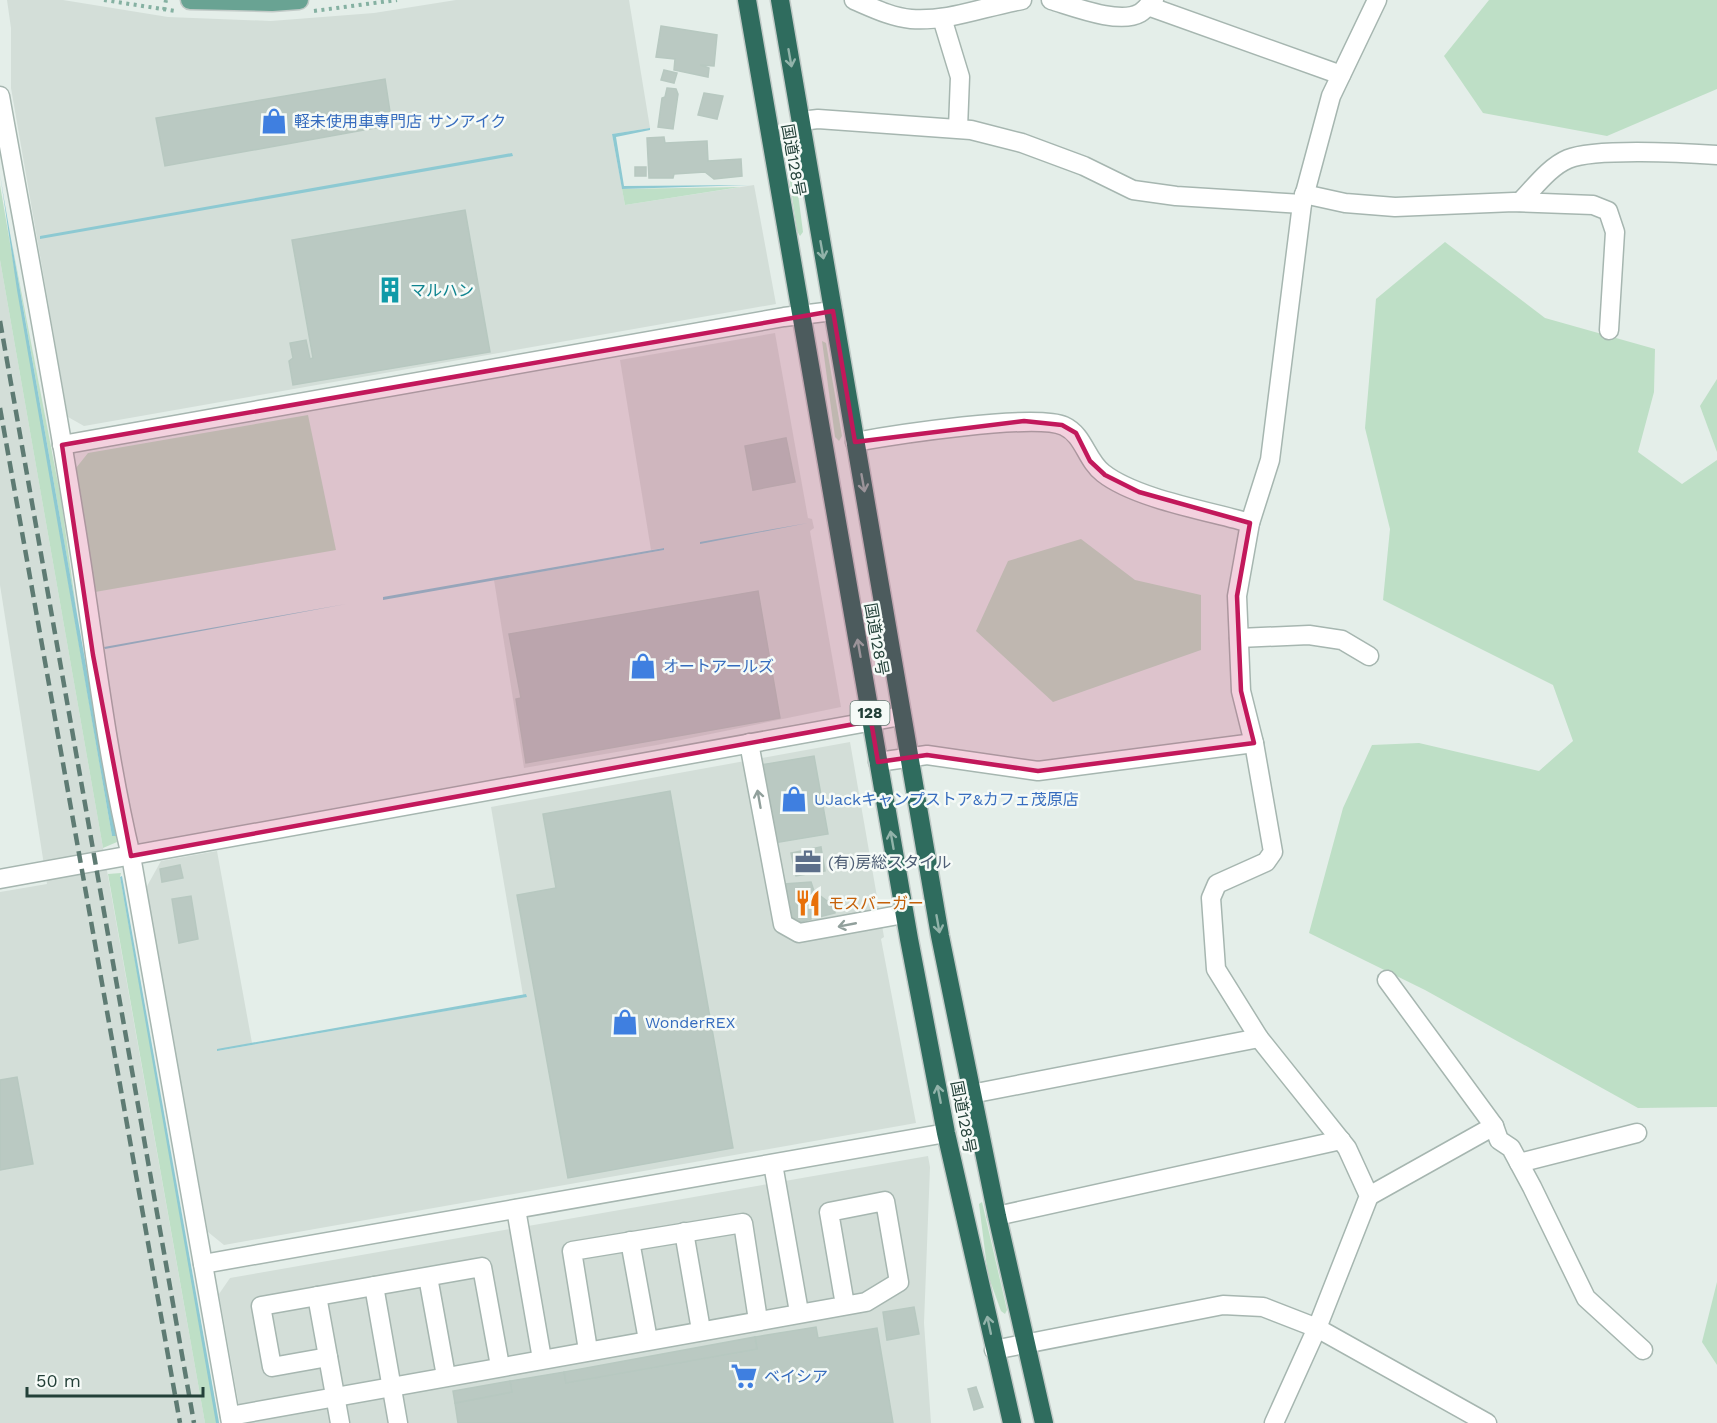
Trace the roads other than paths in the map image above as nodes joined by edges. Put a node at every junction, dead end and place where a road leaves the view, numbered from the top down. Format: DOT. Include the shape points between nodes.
graph roads {
  1 [pos="190,0"];
  2 [pos="299,0"];
  3 [pos="747,0"];
  4 [pos="780,0"];
  5 [pos="854,0"];
  6 [pos="1022,0"];
  7 [pos="1051,0"];
  8 [pos="1377,0"];
  9 [pos="1151,3"];
  10 [pos="942,18"];
  11 [pos="1341,75"];
  12 [pos="0,96"];
  13 [pos="801,121"];
  14 [pos="958,128"];
  15 [pos="1717,155"];
  16 [pos="1303,199"];
  17 [pos="1520,202"];
  18 [pos="832,311"];
  19 [pos="801,315"];
  20 [pos="1609,330"];
  21 [pos="855,442"];
  22 [pos="62,445"];
  23 [pos="1250,523"];
  24 [pos="1239,638"];
  25 [pos="1369,656"];
  26 [pos="901,716"];
  27 [pos="871,721"];
  28 [pos="749,743"];
  29 [pos="1254,743"];
  30 [pos="908,756"];
  31 [pos="878,762"];
  32 [pos="131,856"];
  33 [pos="0,879"];
  34 [pos="904,914"];
  35 [pos="1387,980"];
  36 [pos="1258,1038"];
  37 [pos="971,1094"];
  38 [pos="1494,1126"];
  39 [pos="946,1133"];
  40 [pos="1637,1133"];
  41 [pos="1341,1140"];
  42 [pos="1519,1163"];
  43 [pos="773,1164"];
  44 [pos="1369,1196"];
  45 [pos="516,1209"];
  46 [pos="996,1216"];
  47 [pos="684,1232"];
  48 [pos="630,1241"];
  49 [pos="203,1264"];
  50 [pos="428,1277"];
  51 [pos="374,1286"];
  52 [pos="317,1296"];
  53 [pos="845,1305"];
  54 [pos="799,1312"];
  55 [pos="759,1320"];
  56 [pos="1317,1328"];
  57 [pos="701,1330"];
  58 [pos="648,1340"];
  59 [pos="1024,1344"];
  60 [pos="588,1350"];
  61 [pos="994,1350"];
  62 [pos="1643,1350"];
  63 [pos="328,1357"];
  64 [pos="542,1359"];
  65 [pos="500,1366"];
  66 [pos="446,1376"];
  67 [pos="391,1386"];
  68 [pos="335,1396"];
  69 [pos="231,1419"];
  70 [pos="340,1423"];
  71 [pos="398,1423"];
  72 [pos="1012,1423"];
  73 [pos="1044,1423"];
  74 [pos="1274,1423"];
  75 [pos="1487,1423"];
  1 -- 2 [label="main road"];
  3 -- 19 [label="highway, 国道128号 / 128"];
  4 -- 13 [label="highway, 国道128号 / 128, one-way"];
  5 -- 10 [label="street" via="886,14 912,19"];
  6 -- 10 [label="street"];
  7 -- 9 [label="street" via="1128,17"];
  8 -- 11 [label="street"];
  9 -- 11 [label="street"];
  10 -- 14 [label="street" via="960,77"];
  11 -- 16 [label="street" via="1331,96"];
  12 -- 22 [label="street"];
  13 -- 14 [label="street"];
  13 -- 18 [label="highway, 国道128号 / 128, one-way"];
  14 -- 16 [label="street" via="1023,143 1133,190 1176,196"];
  15 -- 17 [label="street" via="1678,152 1574,157 1554,168"];
  16 -- 17 [label="street" via="1395,207"];
  16 -- 23 [label="street" via="1270,460"];
  17 -- 20 [label="street" via="1593,205 1608,212 1615,232"];
  18 -- 19 [label="street"];
  18 -- 21 [label="highway, 国道128号 / 128"];
  19 -- 22 [label="street"];
  27 -- 19 [label="highway, 国道128号 / 128, one-way"];
  21 -- 23 [label="street" via="1024,421 1062,424 1076,433 1090,461 1105,475 1139,492"];
  21 -- 26 [label="highway, 国道128号 / 128, one-way"];
  22 -- 32 [label="street" via="118,805"];
  23 -- 24 [label="street" via="1238,596"];
  24 -- 25 [label="street" via="1309,635 1342,640"];
  24 -- 29 [label="street" via="1241,691"];
  26 -- 27 [label="street"];
  26 -- 30 [label="highway, 国道128号 / 128"];
  27 -- 28 [label="street"];
  27 -- 31 [label="highway, 国道128号 / 128"];
  28 -- 32 [label="street"];
  34 -- 28 [label="street, one-way" via="799,933 783,924"];
  29 -- 30 [label="street" via="1038,771 927,755"];
  29 -- 36 [label="street" via="1273,852 1266,862 1216,884 1211,898 1216,969"];
  30 -- 31 [label="street"];
  30 -- 37 [label="highway, 国道128号 / 128, one-way"];
  34 -- 31 [label="highway, 国道128号 / 128, one-way"];
  32 -- 33 [label="street"];
  32 -- 49 [label="street"];
  39 -- 34 [label="highway, 国道128号 / 128, one-way"];
  35 -- 38 [label="street"];
  36 -- 37 [label="street"];
  36 -- 41 [label="street"];
  37 -- 46 [label="highway, 国道128号 / 128"];
  38 -- 42 [label="street" via="1499,1140 1511,1148"];
  38 -- 44 [label="street"];
  39 -- 43 [label="street"];
  61 -- 39 [label="highway, 国道128号 / 128, one-way"];
  40 -- 42 [label="street"];
  41 -- 44 [label="street"];
  41 -- 46 [label="street"];
  42 -- 62 [label="street" via="1586,1298"];
  43 -- 45 [label="street"];
  43 -- 54 [label="street"];
  44 -- 56 [label="street"];
  45 -- 49 [label="street"];
  45 -- 64 [label="street"];
  46 -- 59 [label="highway, 国道128号 / 128"];
  47 -- 48 [label="street"];
  47 -- 55 [label="street" via="743,1222"];
  47 -- 57 [label="street"];
  48 -- 58 [label="street"];
  48 -- 60 [label="street" via="572,1251"];
  49 -- 69 [label="street"];
  50 -- 51 [label="street"];
  50 -- 65 [label="street" via="482,1267"];
  50 -- 66 [label="street"];
  51 -- 52 [label="street"];
  51 -- 67 [label="street"];
  52 -- 63 [label="street"];
  52 -- 63 [label="street" via="261,1306 272,1367"];
  53 -- 53 [label="street" via="866,1302 899,1282 885,1202 829,1212"];
  53 -- 54 [label="street"];
  54 -- 55 [label="street"];
  55 -- 57 [label="street"];
  56 -- 59 [label="street" via="1263,1307 1233,1305"];
  56 -- 74 [label="street"];
  56 -- 75 [label="street"];
  57 -- 58 [label="street"];
  58 -- 60 [label="street"];
  59 -- 61 [label="street"];
  59 -- 73 [label="highway, 国道128号 / 128"];
  60 -- 64 [label="street"];
  61 -- 72 [label="highway, 国道128号 / 128"];
  63 -- 68 [label="street"];
  64 -- 65 [label="street"];
  65 -- 66 [label="street"];
  66 -- 67 [label="street"];
  67 -- 68 [label="street"];
  67 -- 71 [label="street"];
  68 -- 69 [label="street"];
  68 -- 70 [label="street"];
}
